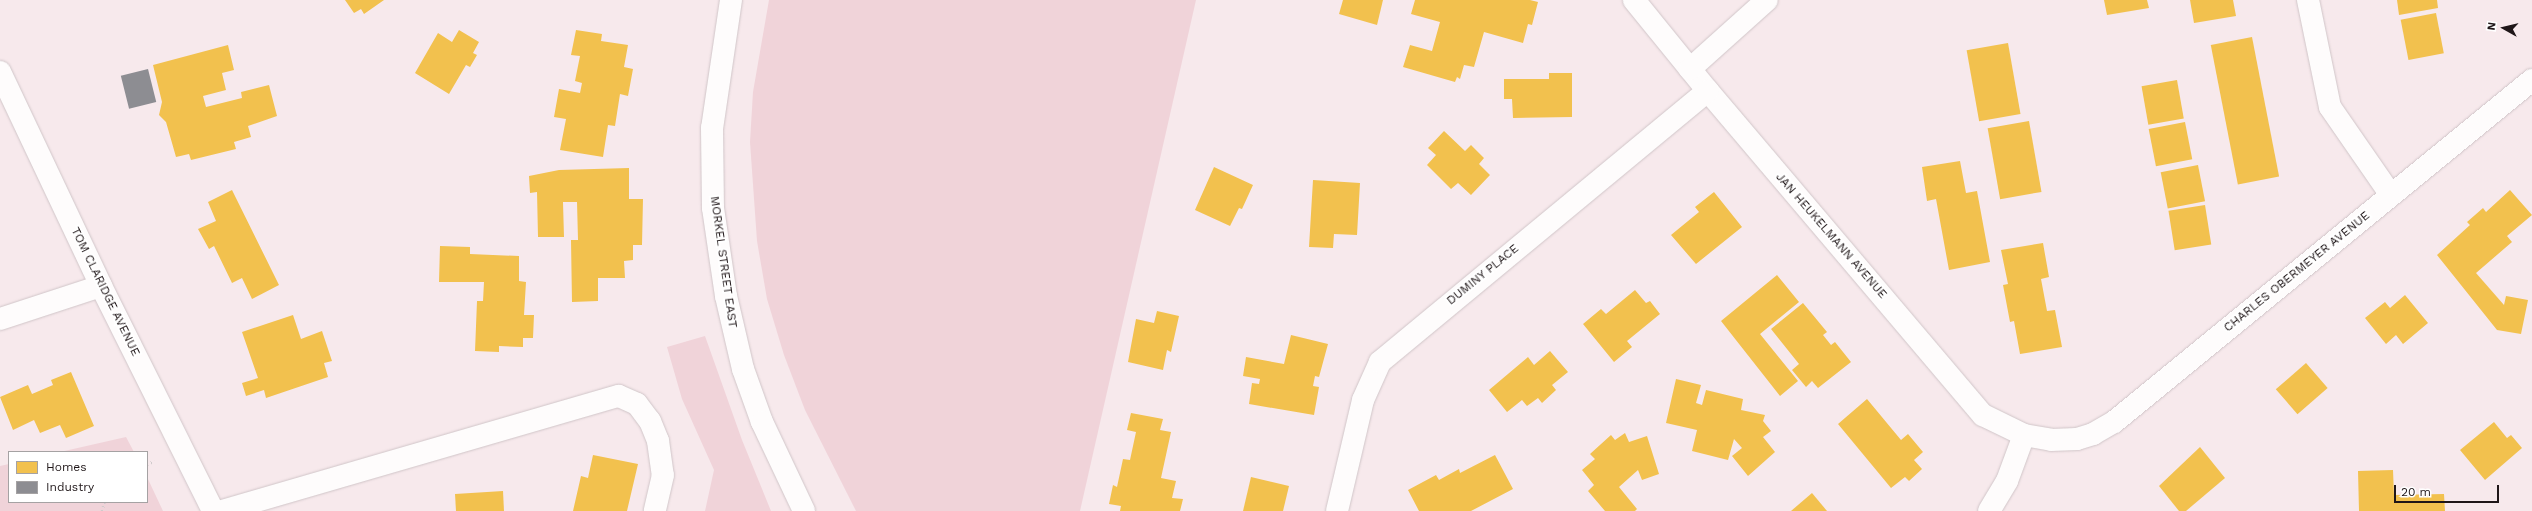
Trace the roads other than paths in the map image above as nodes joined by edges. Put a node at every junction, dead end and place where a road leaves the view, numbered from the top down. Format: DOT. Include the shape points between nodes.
graph roads {
  1 [pos="731,0"];
  2 [pos="1634,0"];
  3 [pos="1767,0"];
  4 [pos="2308,0"];
  5 [pos="1690,69"];
  6 [pos="0,72"];
  7 [pos="2532,80"];
  8 [pos="1708,91"];
  9 [pos="2391,196"];
  10 [pos="101,286"];
  11 [pos="0,319"];
  12 [pos="2024,434"];
  13 [pos="2051,440"];
  14 [pos="213,511"];
  15 [pos="222,511"];
  16 [pos="655,511"];
  17 [pos="804,511"];
  18 [pos="1337,511"];
  19 [pos="1989,511"];
  1 -- 17 [label="street, MORKEL STREET EAST" via="712,128 713,208 726,296 743,369 762,422"];
  2 -- 5 [label="street, JAN HEUKELMANN AVENUE"];
  3 -- 5 [label="street"];
  4 -- 9 [label="street" via="2330,107"];
  5 -- 8 [label="street, JAN HEUKELMANN AVENUE"];
  6 -- 10 [label="street, TOM CLARIDGE AVENUE"];
  7 -- 9 [label="street, CHARLES OBERMEYER AVENUE"];
  8 -- 12 [label="street, JAN HEUKELMANN AVENUE" via="1983,415"];
  8 -- 18 [label="street, DUMINY PLACE" via="1380,362 1363,400"];
  9 -- 13 [label="street, CHARLES OBERMEYER AVENUE" via="2114,422 2077,439"];
  10 -- 11 [label="street"];
  10 -- 14 [label="street, TOM CLARIDGE AVENUE"];
  12 -- 13 [label="street, JAN HEUKELMANN AVENUE"];
  12 -- 19 [label="street" via="2007,481"];
  15 -- 16 [label="street" via="619,396 637,404 650,421 658,441 663,475"];
}
